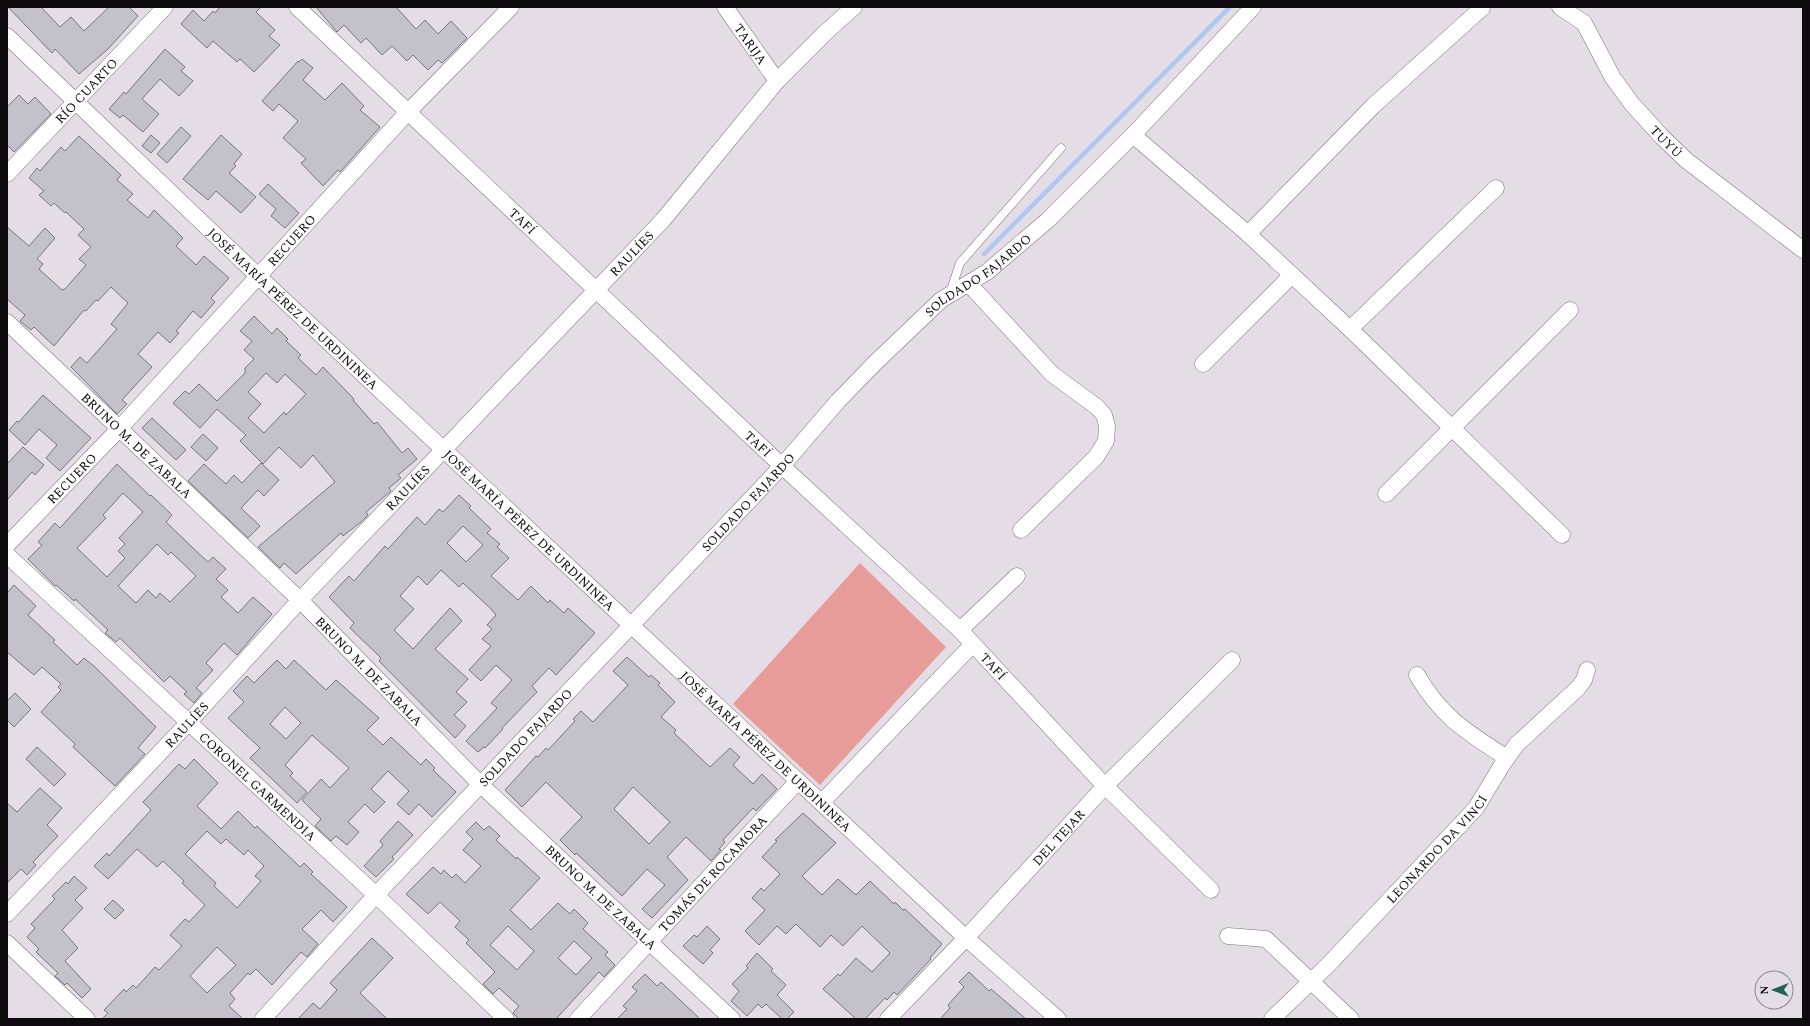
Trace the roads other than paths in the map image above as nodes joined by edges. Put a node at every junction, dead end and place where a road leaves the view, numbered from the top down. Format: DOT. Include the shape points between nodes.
graph roads {
  1 [pos="165,7"];
  2 [pos="297,7"];
  3 [pos="511,7"];
  4 [pos="725,7"];
  5 [pos="854,7"];
  6 [pos="1253,7"];
  7 [pos="1560,7"];
  8 [pos="1482,8"];
  9 [pos="7,36"];
  10 [pos="777,81"];
  11 [pos="76,101"];
  12 [pos="407,114"];
  13 [pos="1134,134"];
  14 [pos="1061,148"];
  15 [pos="7,174"];
  16 [pos="1496,188"];
  17 [pos="1248,234"];
  18 [pos="1803,250"];
  19 [pos="1292,275"];
  20 [pos="258,276"];
  21 [pos="969,284"];
  22 [pos="595,289"];
  23 [pos="950,293"];
  24 [pos="1570,310"];
  25 [pos="7,322"];
  26 [pos="1350,329"];
  27 [pos="1203,364"];
  28 [pos="1452,428"];
  29 [pos="119,429"];
  30 [pos="444,450"];
  31 [pos="782,466"];
  32 [pos="1386,494"];
  33 [pos="1022,530"];
  34 [pos="1562,534"];
  35 [pos="7,544"];
  36 [pos="7,555"];
  37 [pos="1017,576"];
  38 [pos="300,600"];
  39 [pos="631,625"];
  40 [pos="960,630"];
  41 [pos="972,645"];
  42 [pos="1232,660"];
  43 [pos="1587,670"];
  44 [pos="1417,675"];
  45 [pos="188,723"];
  46 [pos="1507,758"];
  47 [pos="798,781"];
  48 [pos="481,785"];
  49 [pos="1105,786"];
  50 [pos="822,802"];
  51 [pos="1211,890"];
  52 [pos="376,895"];
  53 [pos="7,914"];
  54 [pos="1228,936"];
  55 [pos="966,938"];
  56 [pos="7,944"];
  57 [pos="649,944"];
  58 [pos="1311,981"];
  59 [pos="87,1019"];
  60 [pos="263,1019"];
  61 [pos="506,1019"];
  62 [pos="578,1019"];
  63 [pos="732,1019"];
  64 [pos="888,1019"];
  65 [pos="1058,1019"];
  66 [pos="1272,1019"];
  67 [pos="1351,1019"];
  1 -- 11 [label="street, RÍO CUARTO"];
  2 -- 12 [label="street, TAFÍ"];
  3 -- 12 [label="street, RECUERO"];
  4 -- 10 [label="street, TARIJA"];
  5 -- 10 [label="street, RAULÍES"];
  6 -- 13 [label="street, SOLDADO FAJARDO"];
  7 -- 18 [label="street, TUYÚ" via="1584,23 1613,78 1662,137 1686,160"];
  8 -- 17 [label="street" via="1373,106"];
  9 -- 11 [label="street, JOSÉ MARÍA PÉREZ DE URDININEA"];
  10 -- 22 [label="street, RAULÍES" via="663,220"];
  11 -- 15 [label="street, RÍO CUARTO"];
  11 -- 20 [label="street, JOSÉ MARÍA PÉREZ DE URDININEA"];
  12 -- 20 [label="street, RECUERO"];
  12 -- 22 [label="street, TAFÍ"];
  13 -- 17 [label="street"];
  13 -- 21 [label="street, SOLDADO FAJARDO" via="1048,220 987,272"];
  14 -- 23 [label="lane" via="960,263"];
  16 -- 26 [label="street"];
  17 -- 19 [label="street"];
  19 -- 26 [label="street"];
  19 -- 27 [label="street"];
  20 -- 29 [label="street, RECUERO"];
  20 -- 30 [label="street, JOSÉ MARÍA PÉREZ DE URDININEA"];
  21 -- 23 [label="street, SOLDADO FAJARDO"];
  21 -- 33 [label="street" via="1052,374 1097,407 1104,415 1107,426 1106,441 1096,457"];
  22 -- 30 [label="street, RAULÍES"];
  22 -- 31 [label="street, TAFÍ"];
  23 -- 31 [label="street, SOLDADO FAJARDO" via="838,401"];
  24 -- 28 [label="street"];
  25 -- 29 [label="street, BRUNO M. DE ZABALA"];
  26 -- 28 [label="street"];
  28 -- 32 [label="street"];
  28 -- 34 [label="street"];
  29 -- 35 [label="street, RECUERO"];
  29 -- 38 [label="street, BRUNO M. DE ZABALA"];
  30 -- 38 [label="street, RAULÍES"];
  30 -- 39 [label="street, JOSÉ MARÍA PÉREZ DE URDININEA"];
  31 -- 39 [label="street, SOLDADO FAJARDO"];
  31 -- 40 [label="street, TAFÍ"];
  36 -- 45 [label="street, CORONEL GARMENDIA"];
  37 -- 40 [label="street"];
  38 -- 45 [label="street, RAULÍES"];
  38 -- 48 [label="street, BRUNO M. DE ZABALA"];
  39 -- 47 [label="street, JOSÉ MARÍA PÉREZ DE URDININEA"];
  39 -- 48 [label="street, SOLDADO FAJARDO"];
  40 -- 41 [label="street, TAFÍ"];
  41 -- 49 [label="street, TAFÍ"];
  41 -- 50 [label="street"];
  42 -- 49 [label="street, DEL TEJAR"];
  43 -- 46 [label="street, LEONARDO DA VINCI" via="1578,688 1517,744"];
  44 -- 46 [label="street" via="1438,706 1462,728"];
  45 -- 52 [label="street, CORONEL GARMENDIA"];
  45 -- 53 [label="street, RAULÍES"];
  46 -- 58 [label="street, LEONARDO DA VINCI" via="1476,808"];
  47 -- 50 [label="street, JOSÉ MARÍA PÉREZ DE URDININEA"];
  47 -- 57 [label="street, TOMÁS DE ROCAMORA"];
  48 -- 52 [label="street, SOLDADO FAJARDO"];
  48 -- 57 [label="street, BRUNO M. DE ZABALA"];
  49 -- 51 [label="street, TAFÍ"];
  49 -- 55 [label="street, DEL TEJAR"];
  50 -- 55 [label="street, JOSÉ MARÍA PÉREZ DE URDININEA"];
  52 -- 60 [label="street, SOLDADO FAJARDO"];
  52 -- 61 [label="street, CORONEL GARMENDIA"];
  54 -- 58 [label="street" via="1266,939"];
  55 -- 64 [label="street, DEL TEJAR"];
  55 -- 65 [label="street, JOSÉ MARÍA PÉREZ DE URDININEA"];
  56 -- 59 [label="street"];
  57 -- 62 [label="street, TOMÁS DE ROCAMORA"];
  57 -- 63 [label="street, BRUNO M. DE ZABALA"];
  58 -- 66 [label="street, LEONARDO DA VINCI"];
  58 -- 67 [label="street"];
}
